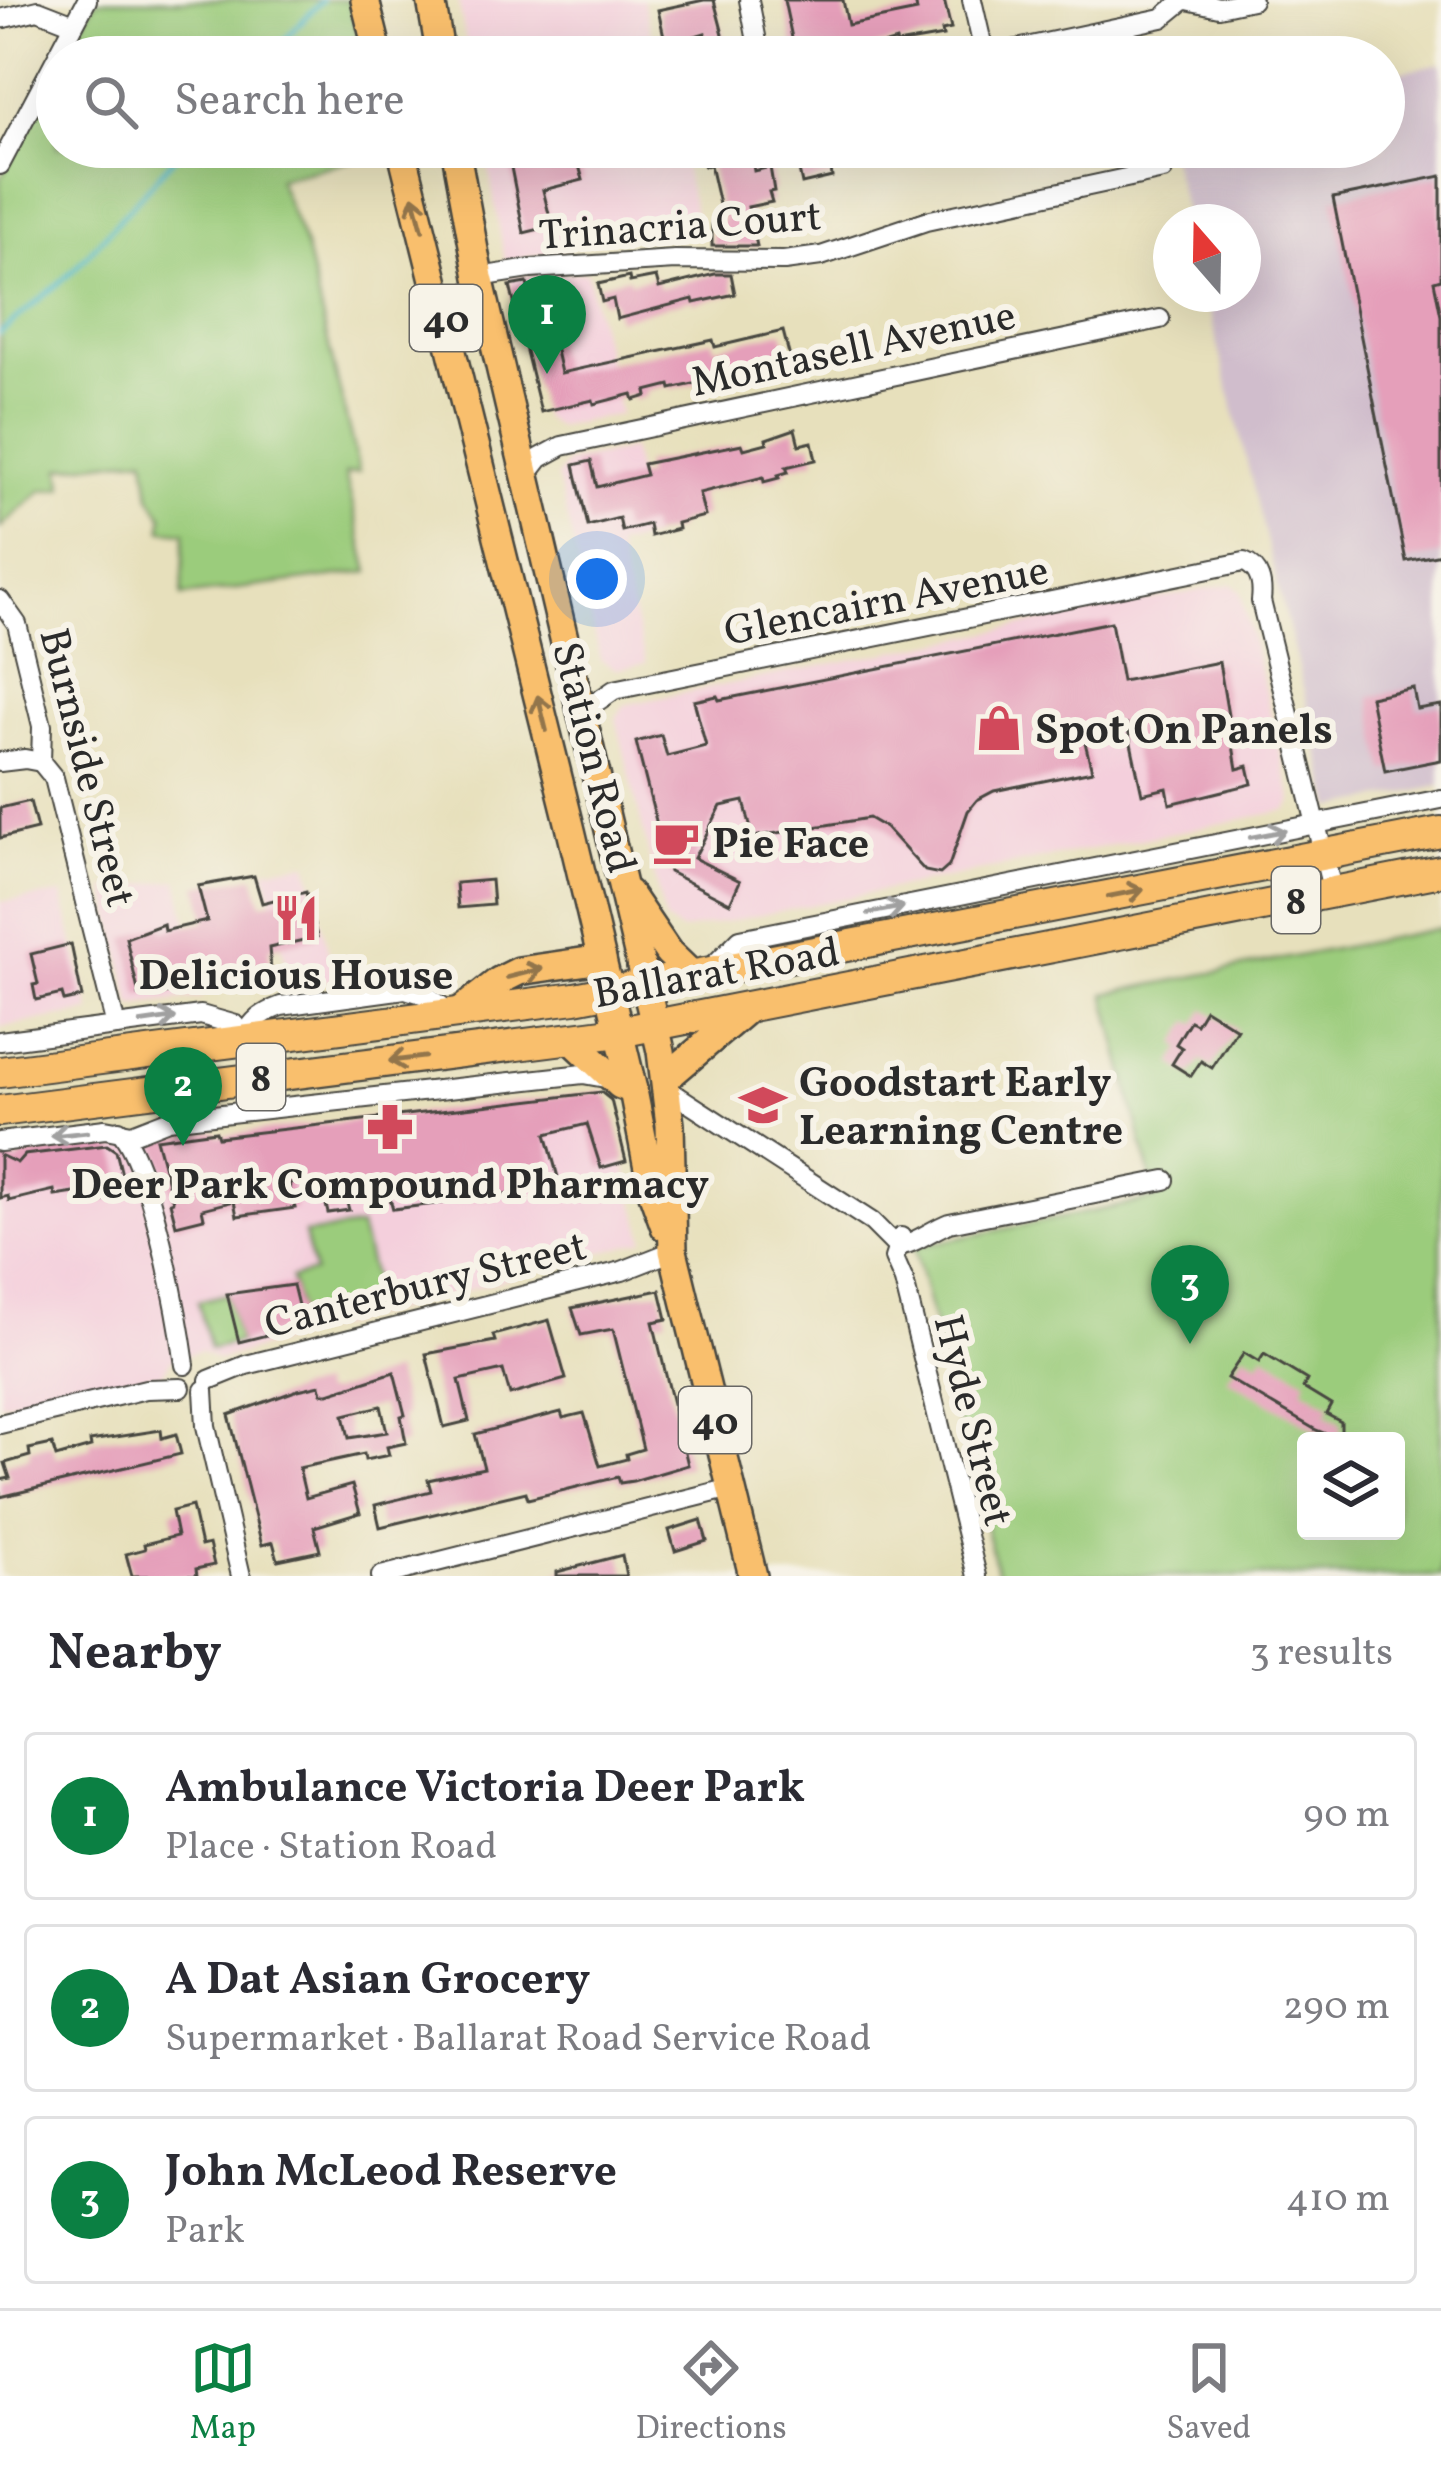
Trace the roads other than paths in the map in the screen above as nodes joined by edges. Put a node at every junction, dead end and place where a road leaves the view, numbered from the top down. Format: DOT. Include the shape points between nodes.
graph roads {
  1 [pos="87,0"];
  2 [pos="431,0"];
  3 [pos="749,0"];
  4 [pos="972,0"];
  5 [pos="1185,0"];
  6 [pos="1252,0"];
  7 [pos="0,19"];
  8 [pos="71,30"];
  9 [pos="68,36"];
  10 [pos="437,36"];
  11 [pos="756,36"];
  12 [pos="978,36"];
  13 [pos="1077,36"];
  14 [pos="36,97"];
  15 [pos="0,165"];
  16 [pos="407,168"];
  17 [pos="459,168"];
  18 [pos="1162,170"];
  19 [pos="479,277"];
  20 [pos="438,287"];
  21 [pos="1160,319"];
  22 [pos="514,422"];
  23 [pos="562,446"];
  24 [pos="526,476"];
  25 [pos="0,600"];
  26 [pos="582,721"];
  27 [pos="0,762"];
  28 [pos="41,762"];
  29 [pos="1441,799"];
  30 [pos="1441,832"];
  31 [pos="1321,839"];
  32 [pos="1158,856"];
  33 [pos="1441,871"];
  34 [pos="619,880"];
  35 [pos="1192,880"];
  36 [pos="1333,893"];
  37 [pos="602,959"];
  38 [pos="700,977"];
  39 [pos="644,987"];
  40 [pos="609,992"];
  41 [pos="746,1010"];
  42 [pos="455,1013"];
  43 [pos="116,1026"];
  44 [pos="656,1026"];
  45 [pos="619,1032"];
  46 [pos="244,1039"];
  47 [pos="572,1040"];
  48 [pos="0,1041"];
  49 [pos="0,1072"];
  50 [pos="666,1084"];
  51 [pos="625,1085"];
  52 [pos="171,1089"];
  53 [pos="92,1099"];
  54 [pos="0,1111"];
  55 [pos="146,1128"];
  56 [pos="120,1131"];
  57 [pos="0,1142"];
  58 [pos="140,1164"];
  59 [pos="1165,1180"];
  60 [pos="904,1241"];
  61 [pos="674,1255"];
  62 [pos="194,1377"];
  63 [pos="0,1424"];
  64 [pos="731,1488"];
  65 [pos="242,1573"];
  66 [pos="381,1576"];
  67 [pos="753,1576"];
  68 [pos="977,1576"];
  1 -- 8 [label="street"];
  2 -- 10 [label="main road"];
  3 -- 11 [label="street"];
  4 -- 12 [label="street"];
  5 -- 6 [label="street" via="1219,7"];
  5 -- 13 [label="street" via="1162,18"];
  7 -- 8 [label="street" via="25,14"];
  8 -- 9 [label="street"];
  14 -- 15 [label="street"];
  20 -- 16 [label="main road, Station Road / 40, one-way"];
  17 -- 19 [label="main road, Station Road / 40"];
  18 -- 19 [label="street, Trinacria Court" via="926,221 820,256"];
  19 -- 20 [label="main road"];
  19 -- 22 [label="main road, Station Road / 40"];
  37 -- 20 [label="main road, Station Road / 40, one-way"];
  21 -- 23 [label="street, Montasell Avenue"];
  22 -- 23 [label="street" via="536,440"];
  22 -- 24 [label="main road, Station Road / 40"];
  23 -- 24 [label="street, Montasell Avenue"];
  24 -- 26 [label="main road, Station Road / 40"];
  25 -- 28 [label="street, Burnside Street" via="17,624 42,726"];
  26 -- 31 [label="street, Glencairn Avenue" via="614,690 1216,570 1241,573 1261,601"];
  26 -- 34 [label="main road, Station Road / 40"];
  27 -- 28 [label="street"];
  28 -- 43 [label="street, Burnside Street" via="54,778"];
  29 -- 31 [label="street"];
  30 -- 31 [label="highway, Ballarat Road / 8"];
  32 -- 31 [label="street, one-way"];
  31 -- 35 [label="highway, Ballarat Road / 8"];
  31 -- 36 [label="street, Glencairn Avenue"];
  32 -- 35 [label="street"];
  38 -- 32 [label="street, one-way" via="740,939"];
  33 -- 36 [label="highway, Ballarat Road / 8"];
  34 -- 38 [label="main road" via="668,952"];
  34 -- 39 [label="main road, Station Road / 40"];
  38 -- 35 [label="highway, Ballarat Road / 8, one-way"];
  36 -- 41 [label="highway, Ballarat Road / 8"];
  37 -- 40 [label="main road, Station Road / 40"];
  42 -- 37 [label="main road, one-way" via="519,971"];
  38 -- 39 [label="highway, Ballarat Road / 8"];
  39 -- 40 [label="highway, Ballarat Road / 8"];
  39 -- 44 [label="main road, Station Road / 40"];
  40 -- 42 [label="highway, Ballarat Road / 8"];
  40 -- 45 [label="main road, Station Road / 40"];
  41 -- 44 [label="highway, Ballarat Road / 8"];
  41 -- 50 [label="main road"];
  42 -- 46 [label="highway, Ballarat Road / 8"];
  43 -- 46 [label="street, one-way" via="205,1015 236,1025"];
  43 -- 48 [label="street"];
  44 -- 45 [label="highway, Ballarat Road / 8"];
  44 -- 50 [label="main road, Station Road / 40"];
  45 -- 47 [label="highway, Ballarat Road / 8"];
  45 -- 51 [label="main road, Station Road / 40"];
  46 -- 49 [label="highway, Ballarat Road / 8"];
  47 -- 51 [label="main road"];
  47 -- 52 [label="highway, Ballarat Road / 8, one-way"];
  50 -- 60 [label="street"];
  50 -- 61 [label="main road, Station Road / 40"];
  51 -- 55 [label="street" via="588,1074"];
  51 -- 61 [label="main road, Station Road / 40"];
  52 -- 53 [label="highway, Ballarat Road / 8"];
  52 -- 55 [label="street"];
  53 -- 54 [label="highway, Ballarat Road / 8"];
  53 -- 56 [label="street"];
  55 -- 56 [label="street"];
  55 -- 58 [label="street"];
  56 -- 57 [label="street, one-way"];
  56 -- 58 [label="street"];
  58 -- 62 [label="street"];
  59 -- 60 [label="street" via="950,1223"];
  60 -- 68 [label="street, Hyde Street" via="904,1280"];
  61 -- 62 [label="street, Canterbury Street"];
  61 -- 64 [label="main road, Station Road / 40"];
  62 -- 63 [label="street, Canterbury Street"];
  62 -- 65 [label="street"];
  64 -- 66 [label="street"];
  64 -- 67 [label="main road, Station Road / 40"];
}
